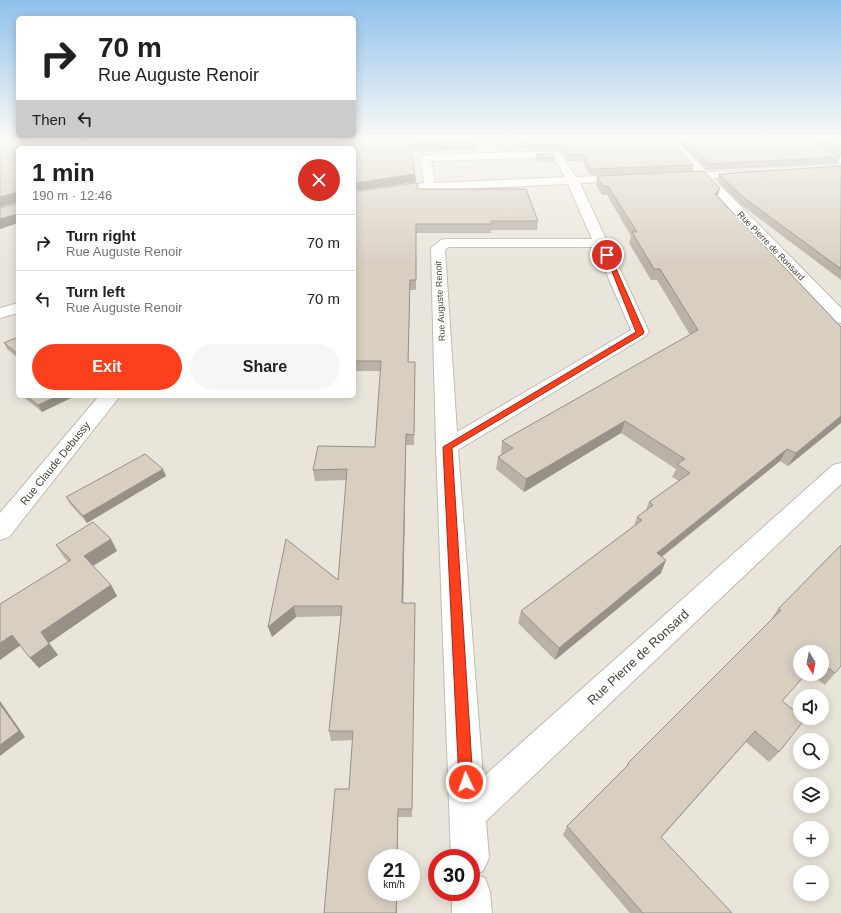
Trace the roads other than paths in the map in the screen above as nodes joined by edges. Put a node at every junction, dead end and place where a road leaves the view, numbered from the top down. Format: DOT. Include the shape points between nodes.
graph roads {
  1 [pos="571,180"];
  2 [pos="429,181"];
  3 [pos="554,181"];
  4 [pos="708,181"];
  5 [pos="430,185"];
  6 [pos="408,188"];
  7 [pos="601,243"];
  8 [pos="16,309"];
  9 [pos="0,314"];
  10 [pos="841,318"];
  11 [pos="108,398"];
  12 [pos="447,447"];
  13 [pos="841,471"];
  14 [pos="0,530"];
  15 [pos="468,814"];
  16 [pos="470,849"];
  17 [pos="471,901"];
  18 [pos="472,913"];
  1 -- 7 [label="street"];
  2 -- 5 [label="street"];
  3 -- 5 [label="street"];
  4 -- 10 [label="street, Rue Pierre de Ronsard"];
  5 -- 6 [label="street"];
  7 -- 12 [label="street" via="640,332"];
  7 -- 12 [label="street, Rue Auguste Renoir" via="446,243 438,248"];
  8 -- 9 [label="street"];
  11 -- 14 [label="street, Rue Claude Debussy"];
  12 -- 15 [label="street, Rue Auguste Renoir"];
  13 -- 15 [label="street, Rue Pierre de Ronsard"];
  15 -- 16 [label="street"];
  17 -- 18 [label="street"];
}
